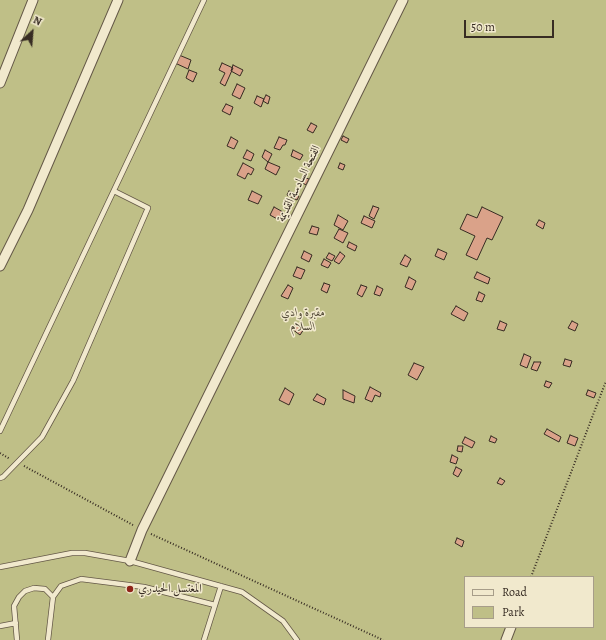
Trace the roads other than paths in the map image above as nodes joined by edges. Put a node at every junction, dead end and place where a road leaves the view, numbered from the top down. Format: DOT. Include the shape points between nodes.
graph roads {
  1 [pos="33,0"];
  2 [pos="118,0"];
  3 [pos="204,0"];
  4 [pos="403,0"];
  5 [pos="0,83"];
  6 [pos="114,191"];
  7 [pos="0,266"];
  8 [pos="0,431"];
  9 [pos="0,478"];
  10 [pos="130,561"];
  11 [pos="0,567"];
  12 [pos="221,586"];
  13 [pos="53,597"];
  14 [pos="215,605"];
  15 [pos="16,623"];
  16 [pos="0,626"];
  17 [pos="511,628"];
  18 [pos="17,640"];
  19 [pos="48,640"];
  20 [pos="204,640"];
  21 [pos="297,640"];
  22 [pos="506,640"];
  1 -- 5 [label="street"];
  2 -- 7 [label="street" via="28,210"];
  3 -- 6 [label="lane"];
  4 -- 10 [label="street, الفتحة السادسة القديمة" via="142,530"];
  6 -- 8 [label="lane"];
  6 -- 9 [label="lane" via="148,208 73,381 42,437"];
  10 -- 11 [label="lane" via="85,552"];
  10 -- 12 [label="lane"];
  12 -- 14 [label="lane"];
  12 -- 21 [label="lane" via="242,592 259,603 283,621"];
  13 -- 14 [label="lane" via="61,586 81,579 144,587"];
  13 -- 15 [label="lane" via="45,589 34,588 25,591 14,606"];
  13 -- 19 [label="lane"];
  14 -- 20 [label="lane"];
  15 -- 16 [label="lane"];
  15 -- 18 [label="lane"];
  17 -- 22 [label="street"];
}
